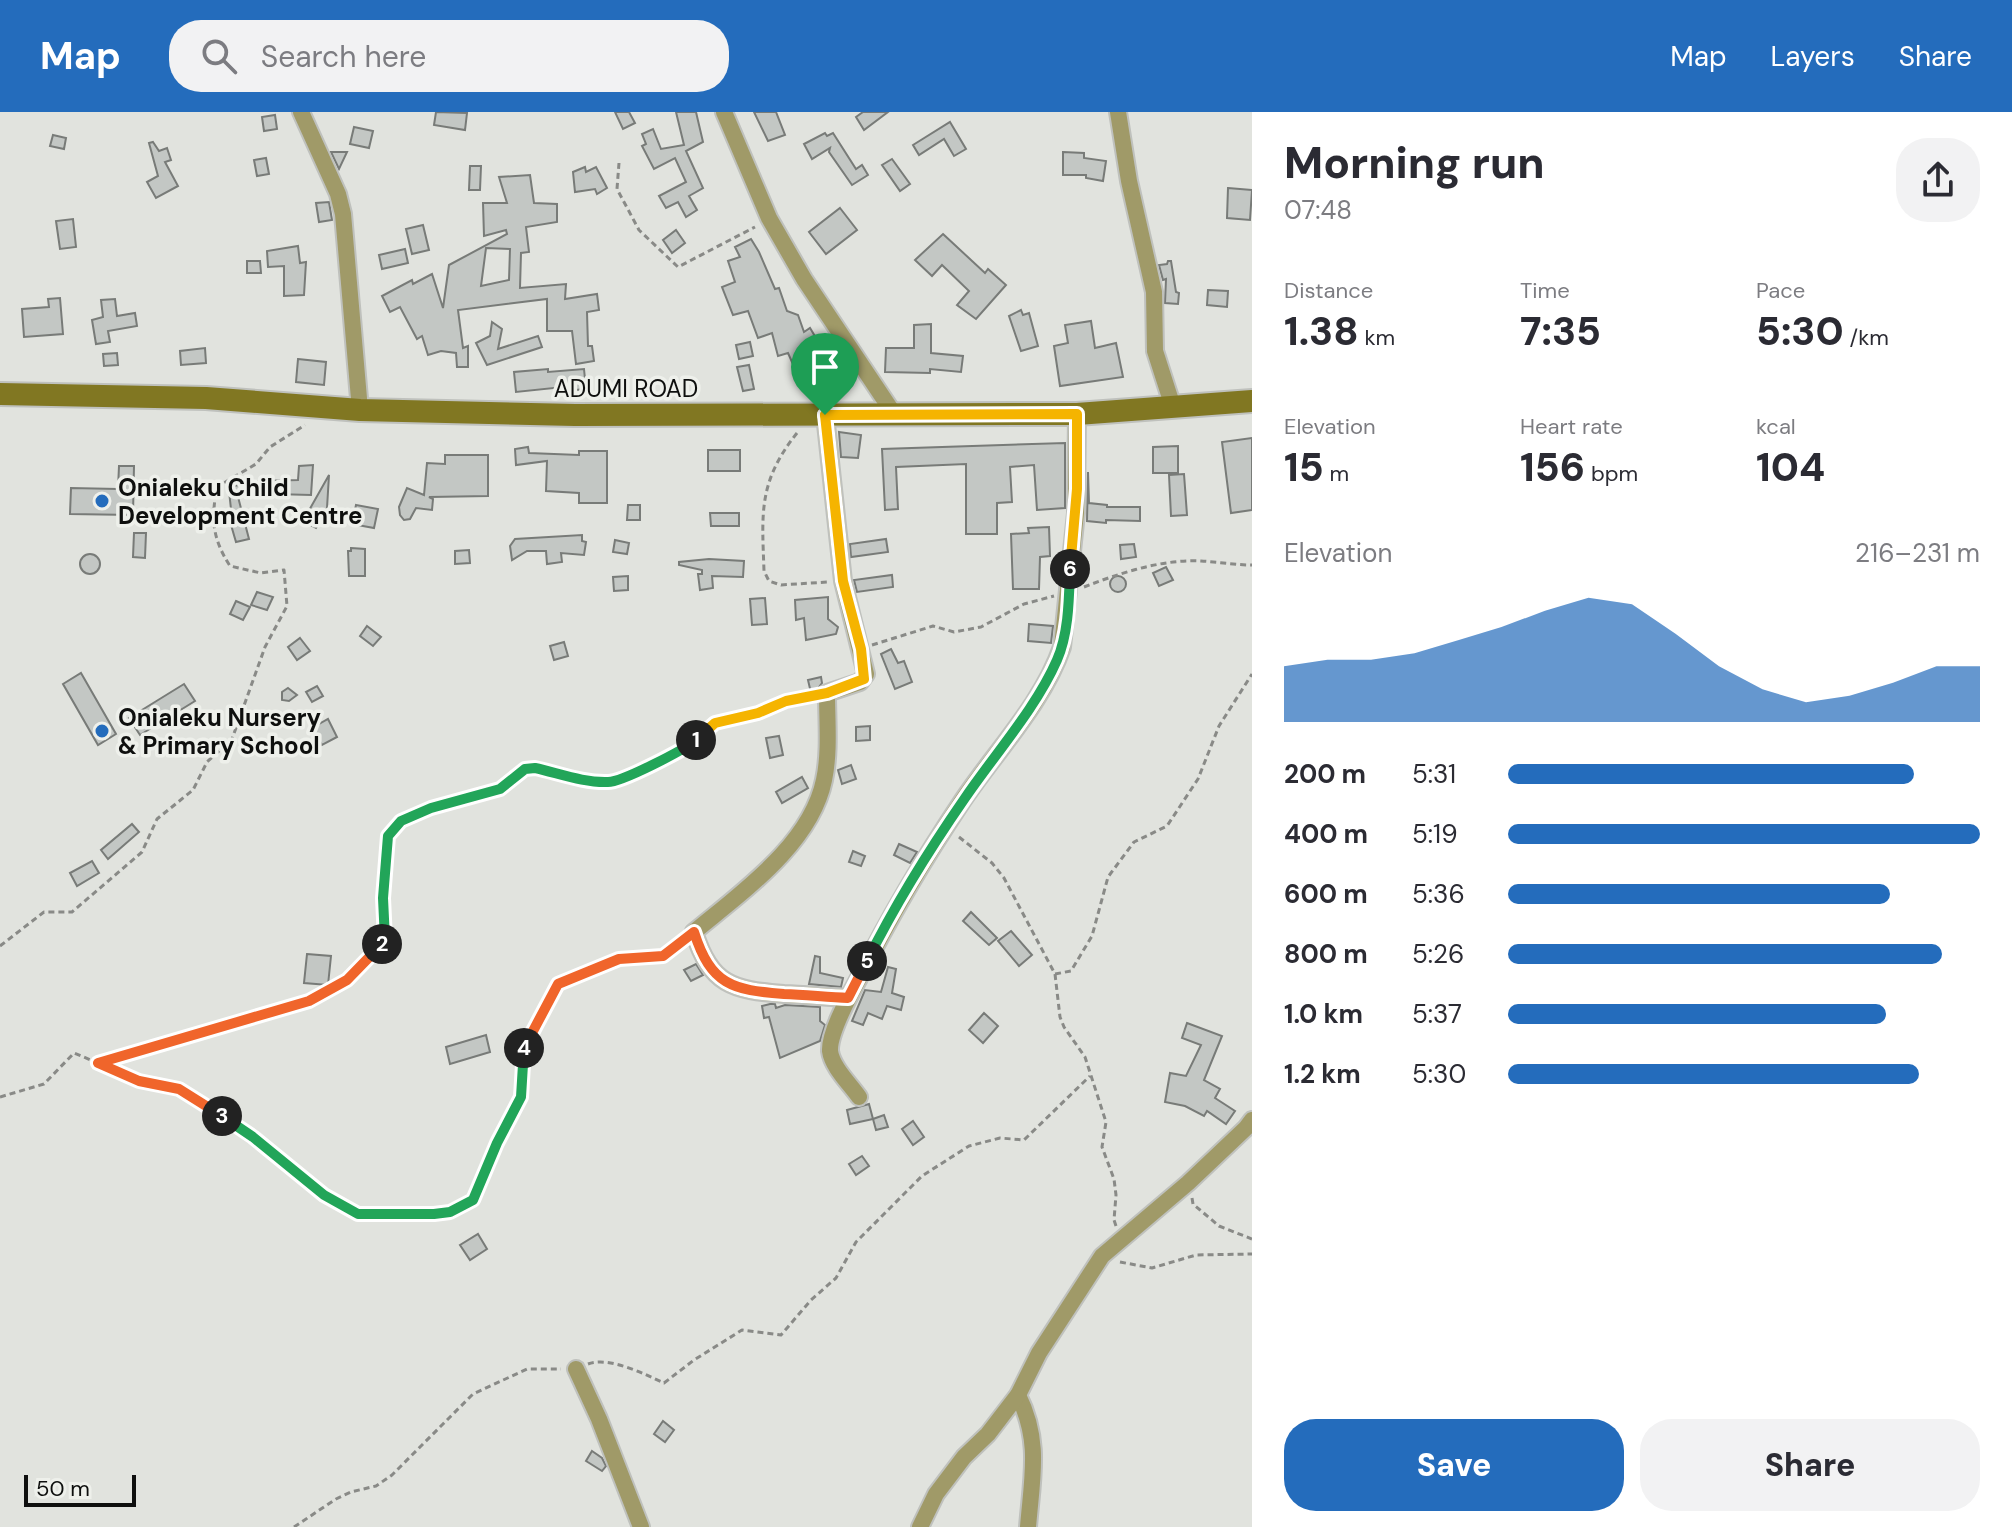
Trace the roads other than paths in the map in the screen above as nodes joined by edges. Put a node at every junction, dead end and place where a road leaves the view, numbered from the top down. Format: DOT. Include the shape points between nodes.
graph roads {
  1 [pos="301,112"];
  2 [pos="724,112"];
  3 [pos="1118,112"];
  4 [pos="0,394"];
  5 [pos="1252,401"];
  6 [pos="1173,407"];
  7 [pos="360,410"];
  8 [pos="894,414"];
  9 [pos="1077,414"];
  10 [pos="818,415"];
  11 [pos="848,998"];
  12 [pos="859,1097"];
  13 [pos="1252,1120"];
  14 [pos="576,1369"];
  15 [pos="1018,1395"];
  16 [pos="641,1527"];
  17 [pos="920,1527"];
  18 [pos="1028,1527"];
  1 -- 7 [label="street" via="343,214"];
  2 -- 8 [label="street" via="769,218"];
  3 -- 6 [label="street" via="1154,292 1155,351"];
  4 -- 7 [label="main road, ADUMI ROAD" via="206,398"];
  5 -- 6 [label="main road, ADUMI ROAD"];
  6 -- 9 [label="main road, ADUMI ROAD"];
  7 -- 10 [label="main road, ADUMI ROAD"];
  8 -- 9 [label="main road, ADUMI ROAD"];
  8 -- 10 [label="main road, ADUMI ROAD"];
  9 -- 11 [label="street" via="1069,592 1057,661 890,916"];
  10 -- 11 [label="street" via="864,679 827,693 824,779 806,823 777,861 694,932 712,970 746,991"];
  11 -- 12 [label="street" via="831,1055"];
  13 -- 15 [label="street" via="1102,1256"];
  14 -- 16 [label="street"];
  15 -- 17 [label="street" via="936,1494"];
  15 -- 18 [label="street" via="1034,1444"];
}
